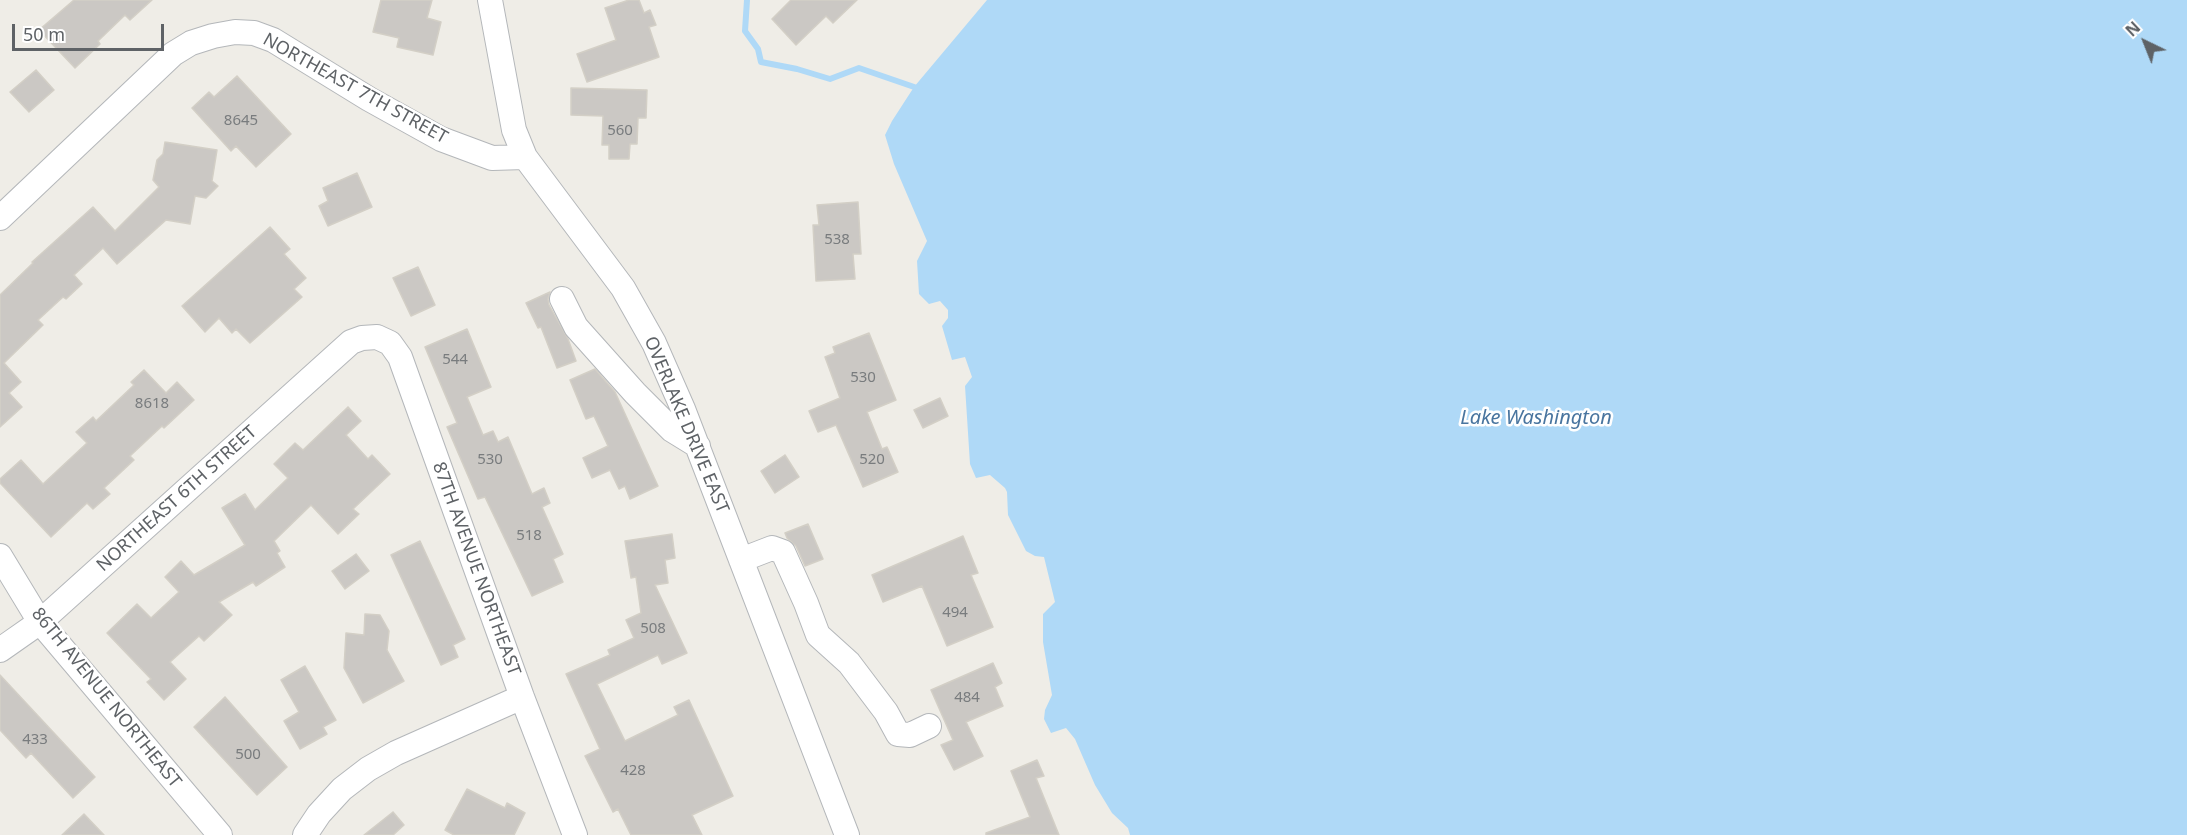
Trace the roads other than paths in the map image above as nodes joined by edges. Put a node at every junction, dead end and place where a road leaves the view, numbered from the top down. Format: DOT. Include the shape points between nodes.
graph roads {
  1 [pos="490,0"];
  2 [pos="525,157"];
  3 [pos="0,218"];
  4 [pos="562,299"];
  5 [pos="351,342"];
  6 [pos="698,446"];
  7 [pos="0,556"];
  8 [pos="741,560"];
  9 [pos="40,622"];
  10 [pos="0,650"];
  11 [pos="522,697"];
  12 [pos="929,726"];
  13 [pos="220,835"];
  14 [pos="305,835"];
  15 [pos="575,835"];
  16 [pos="846,835"];
  1 -- 2 [label="street, OVERLAKE DRIVE EAST" via="514,130"];
  2 -- 3 [label="street, NORTHEAST 7TH STREET" via="492,158 441,139 273,40 235,32 191,43 173,54"];
  2 -- 6 [label="street, OVERLAKE DRIVE EAST" via="622,288 654,343"];
  4 -- 6 [label="street" via="576,327 635,393 672,430"];
  5 -- 9 [label="street, NORTHEAST 6TH STREET"];
  5 -- 11 [label="street, 87TH AVENUE NORTHEAST" via="376,337 390,343 400,357"];
  6 -- 8 [label="street, OVERLAKE DRIVE EAST"];
  7 -- 9 [label="street, 86TH AVENUE NORTHEAST"];
  8 -- 12 [label="street" via="772,548 783,552 818,635 849,663 898,734 910,735"];
  8 -- 16 [label="street, OVERLAKE DRIVE EAST"];
  9 -- 10 [label="street, NORTHEAST 6TH STREET"];
  9 -- 13 [label="street, 86TH AVENUE NORTHEAST"];
  11 -- 14 [label="street" via="368,769 342,789"];
  11 -- 15 [label="street, 87TH AVENUE NORTHEAST"];
}
